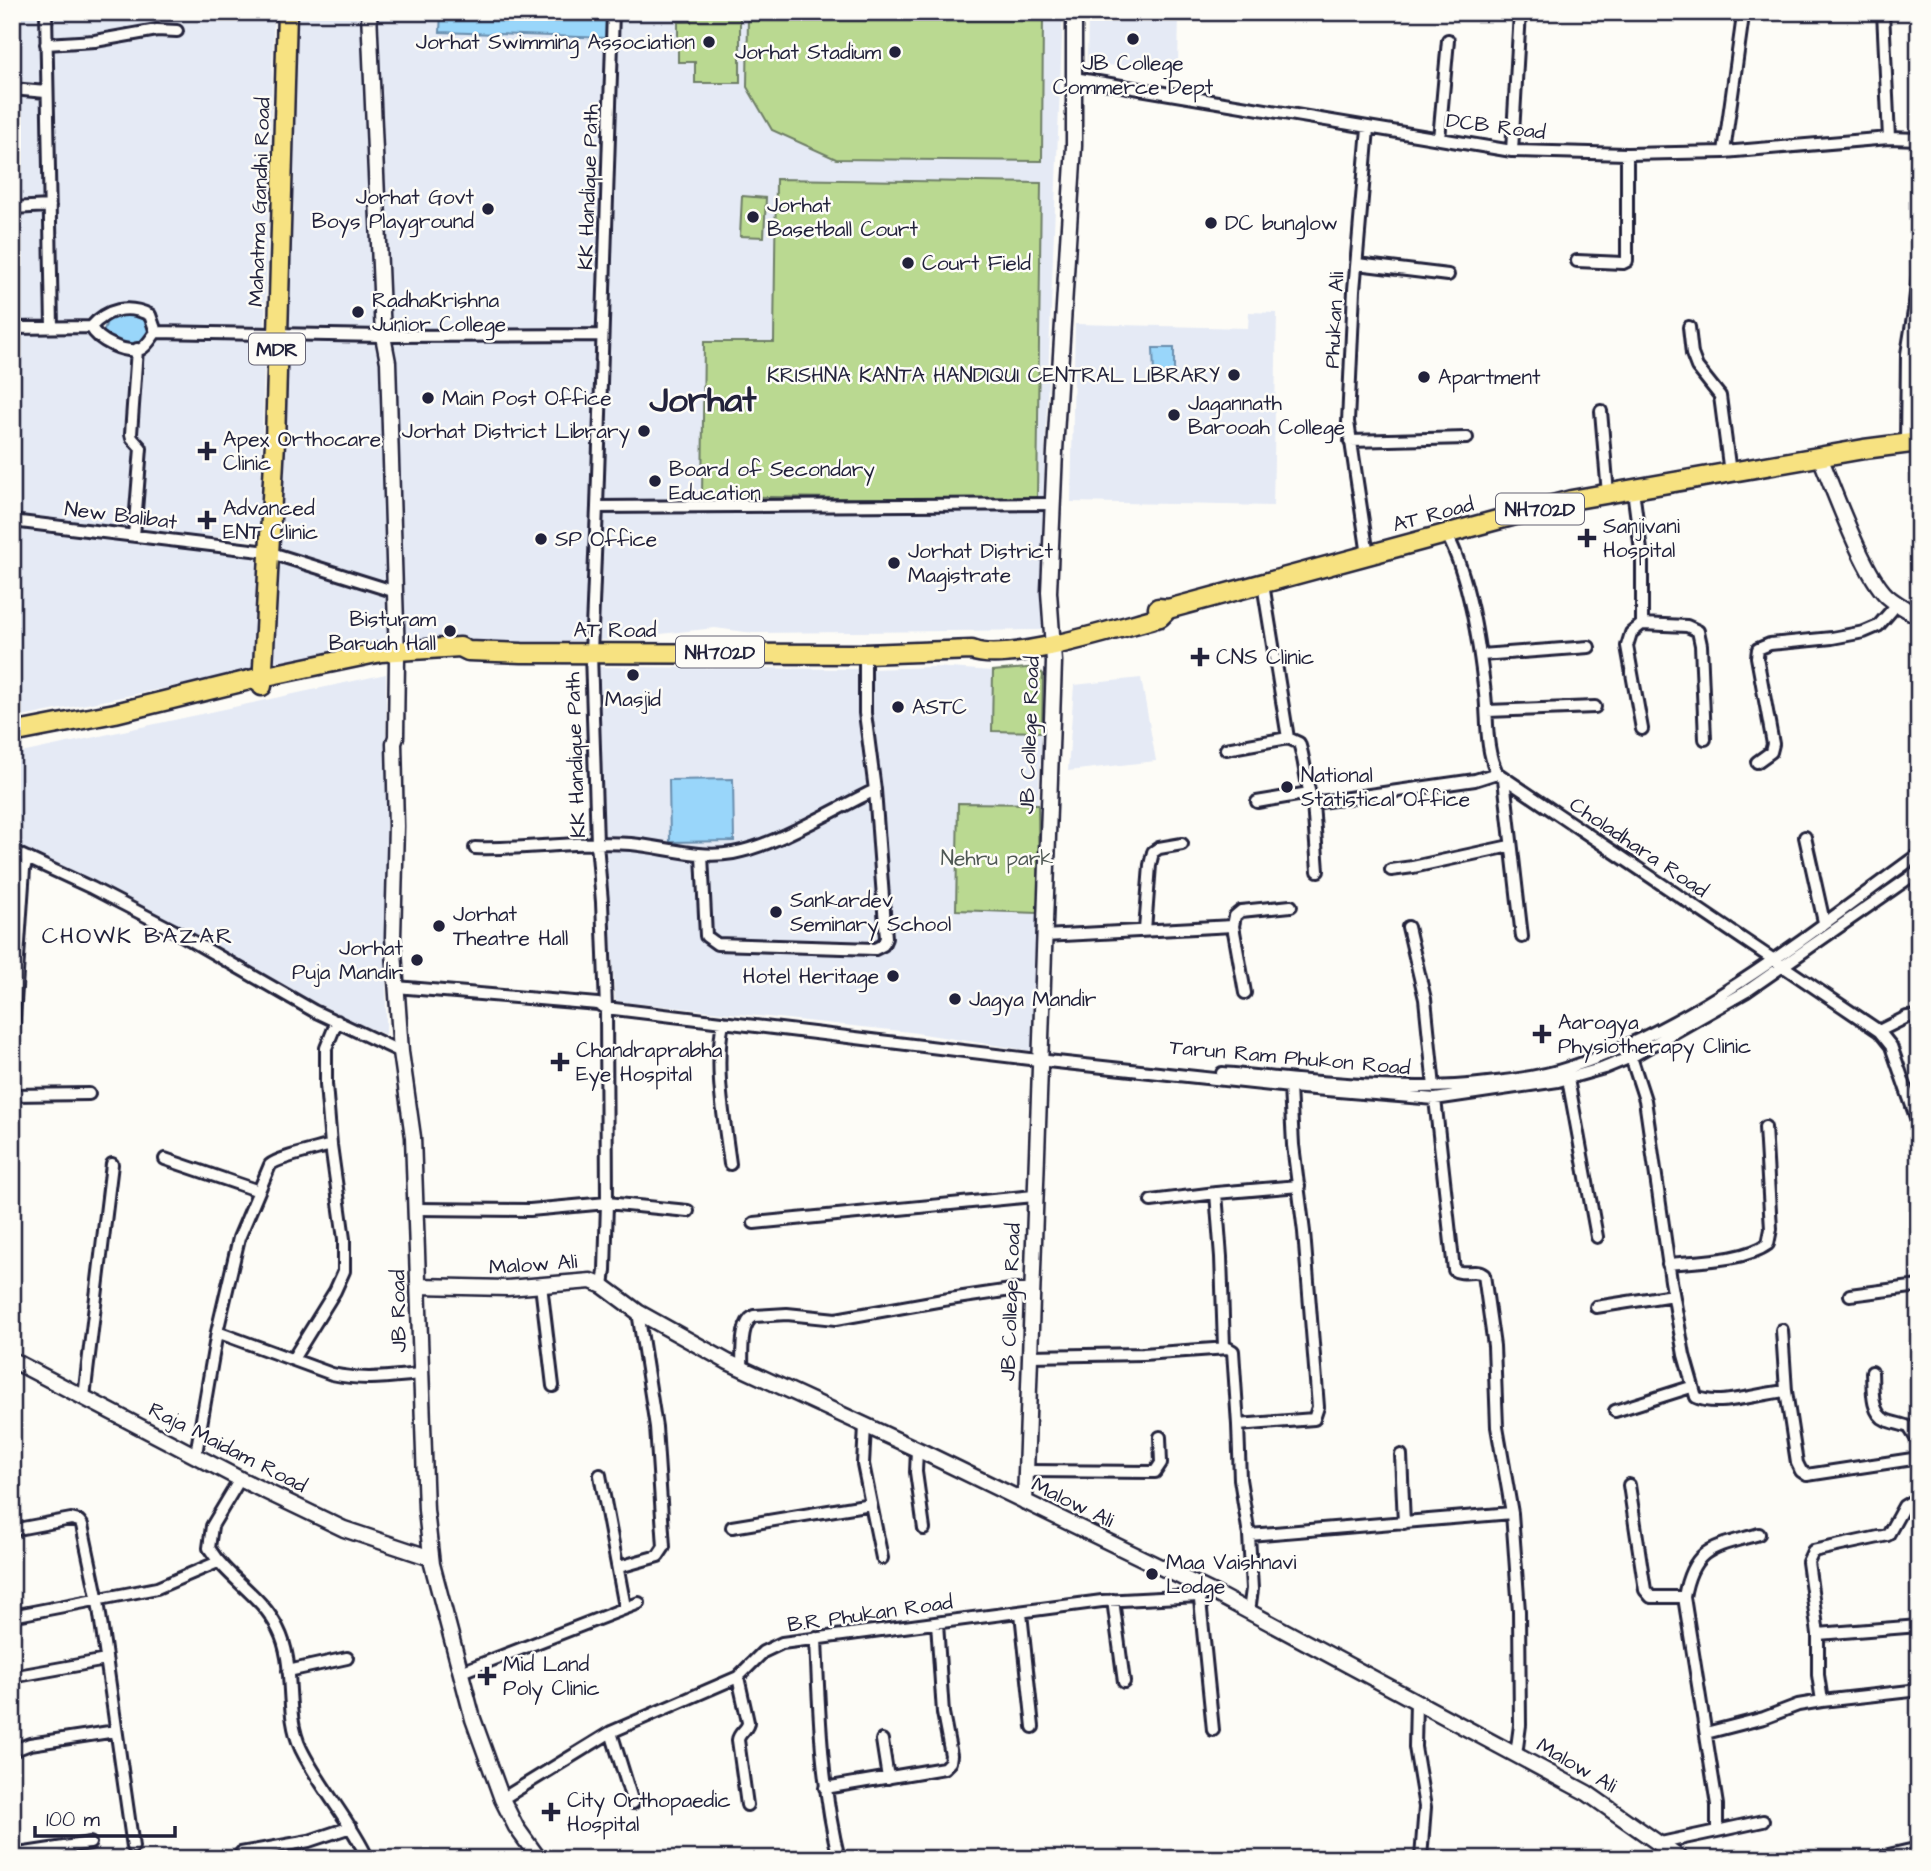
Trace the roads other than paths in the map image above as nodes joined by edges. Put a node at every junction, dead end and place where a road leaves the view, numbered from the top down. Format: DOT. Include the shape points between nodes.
graph roads {
  1 [pos="46,12"];
  2 [pos="287,12"];
  3 [pos="369,12"];
  4 [pos="613,12"];
  5 [pos="1074,12"];
  6 [pos="1520,12"];
  7 [pos="1741,12"];
  8 [pos="1883,12"];
  9 [pos="177,31"];
  10 [pos="1448,40"];
  11 [pos="46,44"];
  12 [pos="1074,78"];
  13 [pos="12,89"];
  14 [pos="46,92"];
  15 [pos="1368,129"];
  16 [pos="1888,138"];
  17 [pos="1439,139"];
  18 [pos="1919,139"];
  19 [pos="1512,151"];
  20 [pos="1724,152"];
  21 [pos="1627,154"];
  22 [pos="50,206"];
  23 [pos="12,208"];
  24 [pos="1577,261"];
  25 [pos="1357,264"];
  26 [pos="1919,267"];
  27 [pos="1448,275"];
  28 [pos="52,327"];
  29 [pos="91,327"];
  30 [pos="1689,327"];
  31 [pos="12,328"];
  32 [pos="156,332"];
  33 [pos="278,332"];
  34 [pos="601,335"];
  35 [pos="383,336"];
  36 [pos="137,349"];
  37 [pos="1601,411"];
  38 [pos="1467,438"];
  39 [pos="1350,442"];
  40 [pos="1912,443"];
  41 [pos="1820,457"];
  42 [pos="1730,473"];
  43 [pos="1633,489"];
  44 [pos="1608,494"];
  45 [pos="1053,504"];
  46 [pos="597,507"];
  47 [pos="12,521"];
  48 [pos="1446,533"];
  49 [pos="134,536"];
  50 [pos="268,552"];
  51 [pos="1368,555"];
  52 [pos="1263,584"];
  53 [pos="392,591"];
  54 [pos="1898,603"];
  55 [pos="1919,617"];
  56 [pos="1643,624"];
  57 [pos="1052,641"];
  58 [pos="1589,647"];
  59 [pos="591,653"];
  60 [pos="395,654"];
  61 [pos="865,654"];
  62 [pos="1480,655"];
  63 [pos="262,681"];
  64 [pos="1595,707"];
  65 [pos="1487,712"];
  66 [pos="1642,729"];
  67 [pos="12,733"];
  68 [pos="1288,738"];
  69 [pos="1704,739"];
  70 [pos="12,741"];
  71 [pos="1226,749"];
  72 [pos="1757,762"];
  73 [pos="1500,776"];
  74 [pos="875,790"];
  75 [pos="1311,798"];
  76 [pos="1257,802"];
  77 [pos="1805,837"];
  78 [pos="597,843"];
  79 [pos="1182,844"];
  80 [pos="1510,846"];
  81 [pos="475,848"];
  82 [pos="12,850"];
  83 [pos="1919,854"];
  84 [pos="702,855"];
  85 [pos="28,858"];
  86 [pos="1391,870"];
  87 [pos="1318,871"];
  88 [pos="1919,871"];
  89 [pos="1291,906"];
  90 [pos="1824,922"];
  91 [pos="1233,926"];
  92 [pos="1408,927"];
  93 [pos="1145,930"];
  94 [pos="1044,936"];
  95 [pos="1522,937"];
  96 [pos="1779,963"];
  97 [pos="396,987"];
  98 [pos="1245,993"];
  99 [pos="603,1004"];
  100 [pos="1919,1016"];
  101 [pos="337,1021"];
  102 [pos="723,1022"];
  103 [pos="1879,1031"];
  104 [pos="12,1047"];
  105 [pos="401,1052"];
  106 [pos="1039,1057"];
  107 [pos="1631,1057"];
  108 [pos="1568,1079"];
  109 [pos="1290,1087"];
  110 [pos="1434,1093"];
  111 [pos="89,1094"];
  112 [pos="12,1095"];
  113 [pos="1919,1126"];
  114 [pos="1765,1127"];
  115 [pos="331,1145"];
  116 [pos="165,1159"];
  117 [pos="112,1164"];
  118 [pos="730,1164"];
  119 [pos="1299,1186"];
  120 [pos="259,1191"];
  121 [pos="1216,1193"];
  122 [pos="1034,1196"];
  123 [pos="1151,1200"];
  124 [pos="607,1203"];
  125 [pos="416,1209"];
  126 [pos="688,1212"];
  127 [pos="754,1223"];
  128 [pos="1597,1237"];
  129 [pos="1668,1264"];
  130 [pos="541,1285"];
  131 [pos="419,1286"];
  132 [pos="603,1286"];
  133 [pos="1919,1286"];
  134 [pos="1032,1290"];
  135 [pos="1673,1295"];
  136 [pos="1850,1295"];
  137 [pos="1595,1307"];
  138 [pos="638,1312"];
  139 [pos="1782,1330"];
  140 [pos="218,1332"];
  141 [pos="1224,1347"];
  142 [pos="1030,1356"];
  143 [pos="293,1359"];
  144 [pos="12,1360"];
  145 [pos="742,1369"];
  146 [pos="1872,1372"];
  147 [pos="421,1374"];
  148 [pos="553,1386"];
  149 [pos="1691,1387"];
  150 [pos="1786,1391"];
  151 [pos="84,1398"];
  152 [pos="1615,1411"];
  153 [pos="1238,1425"];
  154 [pos="865,1426"];
  155 [pos="1160,1437"];
  156 [pos="1919,1443"];
  157 [pos="917,1450"];
  158 [pos="196,1454"];
  159 [pos="1401,1455"];
  160 [pos="1919,1458"];
  161 [pos="1025,1471"];
  162 [pos="600,1475"];
  163 [pos="240,1479"];
  164 [pos="1629,1485"];
  165 [pos="1919,1496"];
  166 [pos="1025,1502"];
  167 [pos="871,1504"];
  168 [pos="1512,1513"];
  169 [pos="1404,1523"];
  170 [pos="732,1527"];
  171 [pos="924,1529"];
  172 [pos="12,1531"];
  173 [pos="1759,1534"];
  174 [pos="1249,1535"];
  175 [pos="431,1558"];
  176 [pos="881,1558"];
  177 [pos="218,1562"];
  178 [pos="619,1567"];
  179 [pos="1199,1591"];
  180 [pos="1684,1597"];
  181 [pos="1113,1600"];
  182 [pos="98,1601"];
  183 [pos="639,1602"];
  184 [pos="625,1607"];
  185 [pos="1021,1612"];
  186 [pos="1250,1612"];
  187 [pos="12,1616"];
  188 [pos="937,1623"];
  189 [pos="1919,1626"];
  190 [pos="1818,1634"];
  191 [pos="816,1637"];
  192 [pos="347,1658"];
  193 [pos="106,1661"];
  194 [pos="288,1671"];
  195 [pos="461,1672"];
  196 [pos="738,1676"];
  197 [pos="12,1677"];
  198 [pos="1124,1682"];
  199 [pos="1919,1690"];
  200 [pos="1416,1701"];
  201 [pos="1822,1701"];
  202 [pos="1034,1727"];
  203 [pos="1213,1730"];
  204 [pos="116,1731"];
  205 [pos="611,1732"];
  206 [pos="1706,1733"];
  207 [pos="882,1740"];
  208 [pos="12,1751"];
  209 [pos="1516,1755"];
  210 [pos="888,1778"];
  211 [pos="825,1787"];
  212 [pos="502,1799"];
  213 [pos="633,1803"];
  214 [pos="747,1805"];
  215 [pos="1763,1821"];
  216 [pos="351,1827"];
  217 [pos="1717,1831"];
  218 [pos="90,1843"];
  219 [pos="1661,1843"];
  220 [pos="133,1847"];
  221 [pos="1919,1848"];
  222 [pos="241,1853"];
  223 [pos="12,1855"];
  224 [pos="1420,1858"];
  225 [pos="368,1859"];
  226 [pos="539,1859"];
  227 [pos="839,1859"];
  228 [pos="1681,1859"];
  229 [pos="1871,1859"];
  1 -- 11 [label="street"];
  2 -- 33 [label="main road, Mahatma Gandhi Road / MDR"];
  3 -- 35 [label="street, JB Road"];
  4 -- 34 [label="street, KK Handique Path"];
  5 -- 12 [label="street, JB College Road"];
  6 -- 19 [label="street"];
  7 -- 20 [label="street"];
  8 -- 16 [label="street"];
  9 -- 11 [label="street"];
  10 -- 17 [label="street"];
  11 -- 14 [label="street"];
  12 -- 15 [label="street, DCB Road"];
  12 -- 45 [label="street, JB College Road"];
  13 -- 14 [label="street"];
  14 -- 22 [label="street"];
  15 -- 17 [label="street, DCB Road"];
  15 -- 25 [label="street, Phukan Ali"];
  16 -- 18 [label="street, DCB Road"];
  16 -- 20 [label="street, DCB Road"];
  17 -- 19 [label="street, DCB Road"];
  19 -- 21 [label="street, DCB Road"];
  20 -- 21 [label="street, DCB Road"];
  21 -- 24 [label="street" via="1627,261"];
  22 -- 23 [label="street"];
  22 -- 28 [label="street"];
  25 -- 27 [label="street"];
  25 -- 39 [label="street, Phukan Ali"];
  26 -- 40 [label="street" via="1906,354"];
  28 -- 29 [label="street"];
  28 -- 31 [label="street"];
  29 -- 32 [label="street" via="107,312 128,309 150,315"];
  29 -- 36 [label="street" via="108,344"];
  30 -- 42 [label="street" via="1697,367 1720,396"];
  32 -- 33 [label="street"];
  32 -- 36 [label="street"];
  33 -- 35 [label="street"];
  33 -- 50 [label="main road, Mahatma Gandhi Road / MDR"];
  34 -- 35 [label="street"];
  34 -- 46 [label="street, KK Handique Path"];
  35 -- 53 [label="street, JB Road" via="388,362"];
  36 -- 49 [label="street" via="131,434 141,453"];
  37 -- 44 [label="street"];
  38 -- 39 [label="street"];
  39 -- 51 [label="street, Phukan Ali"];
  40 -- 41 [label="main road, AT Road / NH702D"];
  41 -- 42 [label="main road, AT Road / NH702D"];
  41 -- 54 [label="street" via="1879,586"];
  42 -- 43 [label="main road, AT Road / NH702D"];
  43 -- 44 [label="main road, AT Road / NH702D"];
  43 -- 56 [label="street" via="1642,558"];
  44 -- 48 [label="main road, AT Road / NH702D"];
  45 -- 46 [label="street"];
  45 -- 57 [label="street, JB College Road"];
  46 -- 59 [label="street, KK Handique Path"];
  47 -- 49 [label="street, New Balibat"];
  48 -- 51 [label="main road, AT Road / NH702D"];
  48 -- 62 [label="street"];
  49 -- 50 [label="street, New Balibat"];
  50 -- 53 [label="street, New Balibat"];
  50 -- 63 [label="main road, Mahatma Gandhi Road / MDR"];
  51 -- 52 [label="main road, AT Road / NH702D"];
  52 -- 57 [label="main road, AT Road / NH702D" via="1157,608"];
  52 -- 68 [label="street"];
  53 -- 60 [label="street, JB Road"];
  54 -- 55 [label="street"];
  54 -- 72 [label="street" via="1878,626 1864,632 1758,649 1773,744 1771,752"];
  56 -- 66 [label="street" via="1631,633 1627,646"];
  56 -- 69 [label="street" via="1687,626 1698,631"];
  57 -- 61 [label="main road, AT Road / NH702D"];
  57 -- 94 [label="street, JB College Road"];
  58 -- 62 [label="street"];
  59 -- 60 [label="main road, AT Road / NH702D" via="468,651 460,647"];
  59 -- 61 [label="main road, AT Road / NH702D"];
  59 -- 78 [label="street, KK Handique Path"];
  60 -- 63 [label="main road, AT Road / NH702D"];
  60 -- 97 [label="street, JB Road" via="392,912"];
  61 -- 74 [label="street"];
  62 -- 65 [label="street"];
  63 -- 67 [label="main road, AT Road / NH702D"];
  63 -- 70 [label="main road, AT Road / NH702D" via="117,721"];
  64 -- 65 [label="street"];
  65 -- 73 [label="street" via="1488,744"];
  68 -- 71 [label="street"];
  68 -- 75 [label="street" via="1298,743 1305,759"];
  73 -- 75 [label="street"];
  73 -- 80 [label="street"];
  73 -- 96 [label="street, Choladhara Road"];
  74 -- 84 [label="street" via="747,849"];
  74 -- 84 [label="street" via="886,938 875,949 711,942 706,936"];
  75 -- 76 [label="street"];
  75 -- 87 [label="street"];
  77 -- 90 [label="street"];
  78 -- 81 [label="street"];
  78 -- 84 [label="street"];
  78 -- 99 [label="street, KK Handique Path" via="603,902"];
  79 -- 93 [label="street" via="1153,852"];
  80 -- 86 [label="street"];
  80 -- 95 [label="street"];
  82 -- 85 [label="street"];
  83 -- 90 [label="street, Tarun Ram Phukon Road"];
  85 -- 101 [label="street" via="161,924"];
  85 -- 104 [label="street"];
  88 -- 96 [label="street, Tarun Ram Phukon Road"];
  89 -- 91 [label="street" via="1237,913"];
  90 -- 96 [label="street, Tarun Ram Phukon Road"];
  91 -- 93 [label="street"];
  91 -- 98 [label="street"];
  92 -- 110 [label="street" via="1425,999"];
  93 -- 94 [label="street"];
  94 -- 106 [label="street, JB College Road"];
  96 -- 103 [label="street, Choladhara Road"];
  96 -- 107 [label="street, Tarun Ram Phukon Road" via="1702,1018"];
  96 -- 110 [label="street, Tarun Ram Phukon Road" via="1658,1030 1570,1068"];
  97 -- 99 [label="street, Tarun Ram Phukon Road"];
  97 -- 105 [label="street, JB Road"];
  99 -- 102 [label="street, Tarun Ram Phukon Road"];
  99 -- 106 [label="street, Tarun Ram Phukon Road"];
  99 -- 124 [label="street, KK Handique Path"];
  100 -- 103 [label="street"];
  101 -- 105 [label="street"];
  101 -- 115 [label="street" via="326,1048"];
  102 -- 106 [label="street, Tarun Ram Phukon Road"];
  102 -- 118 [label="street" via="719,1040 721,1096"];
  103 -- 113 [label="street, Choladhara Road" via="1891,1046"];
  105 -- 125 [label="street, JB Road" via="413,1137"];
  106 -- 109 [label="street, Tarun Ram Phukon Road"];
  106 -- 110 [label="street, Tarun Ram Phukon Road"];
  106 -- 122 [label="street, JB College Road"];
  107 -- 108 [label="street, Tarun Ram Phukon Road"];
  107 -- 129 [label="street" via="1646,1100"];
  108 -- 110 [label="street, Tarun Ram Phukon Road"];
  108 -- 128 [label="street"];
  109 -- 110 [label="street, Tarun Ram Phukon Road"];
  109 -- 119 [label="street"];
  110 -- 168 [label="street" via="1452,1268 1458,1273 1481,1272 1486,1279 1497,1427"];
  111 -- 112 [label="street"];
  114 -- 129 [label="street" via="1768,1244 1726,1258"];
  115 -- 120 [label="street" via="273,1161"];
  115 -- 143 [label="street" via="344,1271"];
  116 -- 120 [label="street"];
  117 -- 151 [label="street"];
  119 -- 121 [label="street"];
  119 -- 153 [label="street" via="1317,1411 1309,1420"];
  120 -- 140 [label="street" via="239,1238"];
  121 -- 123 [label="street"];
  121 -- 141 [label="street"];
  122 -- 127 [label="street"];
  122 -- 134 [label="street, JB College Road"];
  124 -- 125 [label="street" via="530,1210"];
  124 -- 126 [label="street"];
  124 -- 132 [label="street, KK Handique Path"];
  125 -- 131 [label="street, JB Road"];
  129 -- 135 [label="street"];
  130 -- 131 [label="street, Malow Ali"];
  130 -- 132 [label="street, Malow Ali" via="591,1281"];
  130 -- 148 [label="street"];
  131 -- 147 [label="street, JB Road"];
  132 -- 138 [label="street, Malow Ali"];
  133 -- 136 [label="street"];
  134 -- 142 [label="street, JB College Road"];
  134 -- 145 [label="street" via="836,1319 754,1315 745,1326"];
  135 -- 137 [label="street"];
  135 -- 149 [label="street"];
  138 -- 145 [label="street, Malow Ali"];
  138 -- 178 [label="street" via="656,1427 664,1547 658,1556"];
  139 -- 150 [label="street"];
  140 -- 143 [label="street"];
  140 -- 158 [label="street"];
  141 -- 142 [label="street"];
  141 -- 153 [label="street" via="1233,1352"];
  142 -- 161 [label="street, JB College Road"];
  143 -- 147 [label="street" via="332,1374 366,1380"];
  144 -- 151 [label="street, Raja Maidam Road"];
  145 -- 154 [label="street, Malow Ali"];
  146 -- 156 [label="street" via="1878,1414 1909,1427"];
  147 -- 175 [label="street, JB Road"];
  149 -- 150 [label="street" via="1704,1401"];
  149 -- 152 [label="street"];
  150 -- 160 [label="street" via="1797,1463 1807,1475"];
  151 -- 158 [label="street, Raja Maidam Road"];
  153 -- 174 [label="street"];
  154 -- 157 [label="street, Malow Ali"];
  154 -- 167 [label="street" via="863,1464"];
  155 -- 161 [label="street" via="1161,1463 1155,1472"];
  157 -- 166 [label="street, Malow Ali"];
  157 -- 171 [label="street"];
  158 -- 163 [label="street, Raja Maidam Road"];
  159 -- 169 [label="street"];
  161 -- 166 [label="street, JB College Road"];
  162 -- 178 [label="street"];
  163 -- 175 [label="street, Raja Maidam Road" via="344,1529"];
  163 -- 177 [label="street" via="212,1527 209,1548"];
  164 -- 180 [label="street" via="1645,1590 1651,1597"];
  165 -- 190 [label="street" via="1904,1506 1888,1535 1810,1555 1808,1573"];
  166 -- 179 [label="street, Malow Ali"];
  167 -- 170 [label="street"];
  167 -- 176 [label="street"];
  168 -- 169 [label="street"];
  168 -- 209 [label="street" via="1521,1660"];
  169 -- 174 [label="street"];
  172 -- 182 [label="street" via="79,1521"];
  173 -- 180 [label="street" via="1705,1553 1692,1567"];
  174 -- 186 [label="street"];
  175 -- 195 [label="street, JB Road"];
  177 -- 182 [label="street" via="157,1588"];
  177 -- 194 [label="street" via="250,1591 279,1630"];
  178 -- 184 [label="street"];
  179 -- 181 [label="street, B.R Phukan Road"];
  179 -- 186 [label="street, Malow Ali"];
  179 -- 203 [label="street"];
  180 -- 206 [label="street"];
  181 -- 185 [label="street, B.R Phukan Road"];
  181 -- 198 [label="street"];
  182 -- 187 [label="street"];
  182 -- 193 [label="street"];
  183 -- 184 [label="street"];
  184 -- 195 [label="street"];
  185 -- 188 [label="street, B.R Phukan Road"];
  185 -- 202 [label="street"];
  186 -- 200 [label="street, Malow Ali"];
  188 -- 191 [label="street, B.R Phukan Road"];
  188 -- 210 [label="street" via="950,1762 944,1768"];
  189 -- 190 [label="street"];
  190 -- 201 [label="street"];
  191 -- 196 [label="street, B.R Phukan Road" via="763,1652"];
  191 -- 211 [label="street"];
  192 -- 194 [label="street"];
  193 -- 197 [label="street"];
  193 -- 204 [label="street"];
  194 -- 216 [label="street" via="291,1718 301,1749"];
  195 -- 212 [label="street, JB Road"];
  196 -- 205 [label="street, B.R Phukan Road"];
  196 -- 214 [label="street" via="748,1721 738,1738"];
  199 -- 201 [label="street"];
  200 -- 209 [label="street, Malow Ali"];
  200 -- 224 [label="street" via="1415,1747 1425,1825"];
  201 -- 206 [label="street"];
  204 -- 208 [label="street"];
  204 -- 220 [label="street"];
  205 -- 212 [label="street, B.R Phukan Road"];
  205 -- 213 [label="street"];
  206 -- 217 [label="street"];
  207 -- 210 [label="street"];
  209 -- 219 [label="street, Malow Ali" via="1587,1793"];
  210 -- 211 [label="street"];
  211 -- 227 [label="street"];
  212 -- 226 [label="street, JB Road"];
  215 -- 217 [label="street"];
  216 -- 222 [label="street" via="309,1841"];
  216 -- 225 [label="street"];
  217 -- 219 [label="street"];
  218 -- 223 [label="street"];
  219 -- 228 [label="street, Malow Ali"];
  221 -- 229 [label="street"];
}
